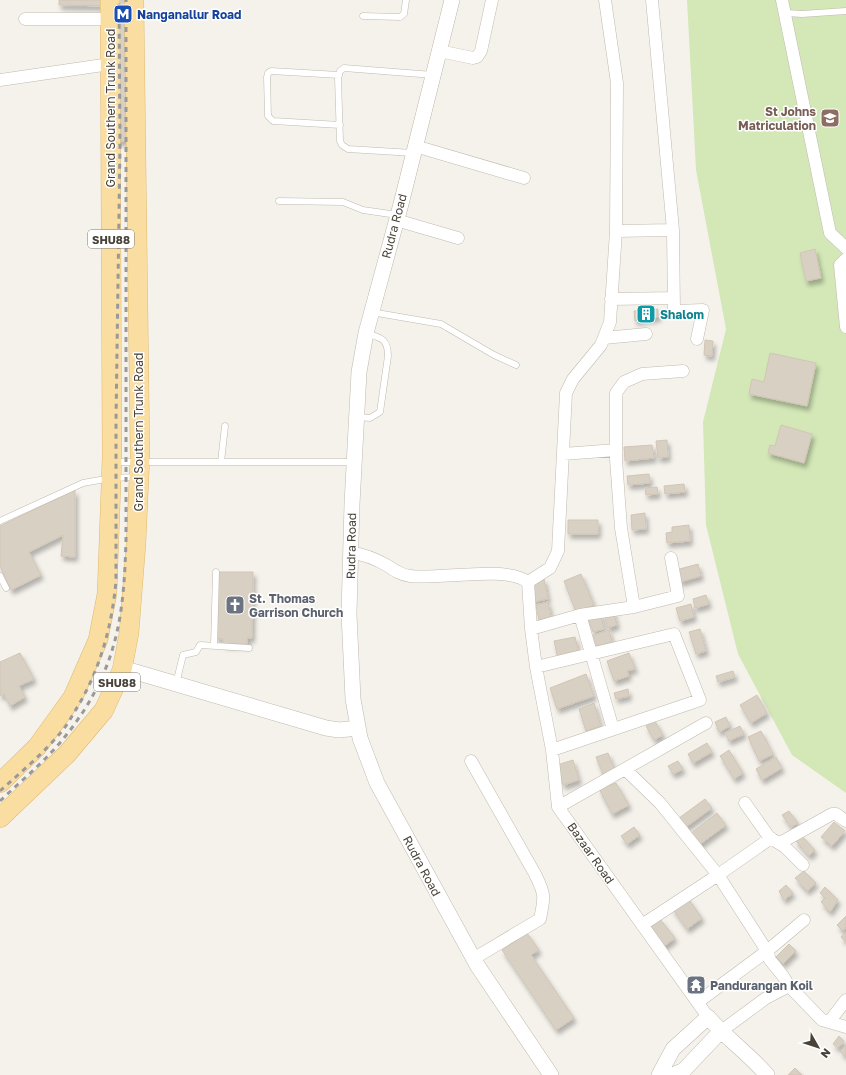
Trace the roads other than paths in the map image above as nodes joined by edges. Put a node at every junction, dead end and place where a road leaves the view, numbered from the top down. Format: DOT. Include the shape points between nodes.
graph roads {
  1 [pos="134,0"];
  2 [pos="406,0"];
  3 [pos="452,0"];
  4 [pos="492,0"];
  5 [pos="605,0"];
  6 [pos="652,0"];
  7 [pos="782,0"];
  8 [pos="110,9"];
  9 [pos="846,11"];
  10 [pos="786,13"];
  11 [pos="363,16"];
  12 [pos="25,19"];
  13 [pos="439,51"];
  14 [pos="110,64"];
  15 [pos="339,75"];
  16 [pos="433,75"];
  17 [pos="0,80"];
  18 [pos="340,125"];
  19 [pos="414,150"];
  20 [pos="524,178"];
  21 [pos="279,201"];
  22 [pos="397,218"];
  23 [pos="673,230"];
  24 [pos="616,231"];
  25 [pos="458,238"];
  26 [pos="846,248"];
  27 [pos="846,258"];
  28 [pos="674,298"];
  29 [pos="612,299"];
  30 [pos="371,312"];
  31 [pos="846,327"];
  32 [pos="366,333"];
  33 [pos="646,334"];
  34 [pos="604,338"];
  35 [pos="697,339"];
  36 [pos="516,365"];
  37 [pos="683,371"];
  38 [pos="356,416"];
  39 [pos="225,426"];
  40 [pos="616,450"];
  41 [pos="563,454"];
  42 [pos="221,462"];
  43 [pos="354,462"];
  44 [pos="111,470"];
  45 [pos="139,470"];
  46 [pos="111,504"];
  47 [pos="138,504"];
  48 [pos="0,522"];
  49 [pos="351,553"];
  50 [pos="671,558"];
  51 [pos="216,572"];
  52 [pos="0,576"];
  53 [pos="528,582"];
  54 [pos="6,588"];
  55 [pos="634,606"];
  56 [pos="580,615"];
  57 [pos="531,629"];
  58 [pos="214,646"];
  59 [pos="249,648"];
  60 [pos="591,654"];
  61 [pos="536,667"];
  62 [pos="122,668"];
  63 [pos="176,684"];
  64 [pos="706,723"];
  65 [pos="358,728"];
  66 [pos="613,729"];
  67 [pos="552,750"];
  68 [pos="471,761"];
  69 [pos="625,769"];
  70 [pos="0,783"];
  71 [pos="745,803"];
  72 [pos="558,807"];
  73 [pos="0,818"];
  74 [pos="846,821"];
  75 [pos="776,841"];
  76 [pos="804,865"];
  77 [pos="718,876"];
  78 [pos="804,920"];
  79 [pos="642,925"];
  80 [pos="767,951"];
  81 [pos="473,959"];
  82 [pos="789,986"];
  83 [pos="846,1000"];
  84 [pos="698,1002"];
  85 [pos="708,1017"];
  86 [pos="830,1022"];
  87 [pos="846,1028"];
  88 [pos="720,1032"];
  89 [pos="551,1075"];
  90 [pos="659,1075"];
  91 [pos="674,1075"];
  92 [pos="767,1075"];
  1 -- 45 [label="main road, Grand Southern Trunk Road / SHU88"];
  2 -- 11 [label="lane" via="404,14 400,17"];
  3 -- 13 [label="street, Rudra Road"];
  4 -- 13 [label="street" via="481,51 477,57"];
  5 -- 24 [label="street" via="618,83"];
  6 -- 23 [label="street"];
  7 -- 10 [label="street"];
  8 -- 12 [label="street"];
  8 -- 14 [label="main road, Grand Southern Trunk Road / SHU88"];
  9 -- 10 [label="lane"];
  10 -- 26 [label="street" via="830,233"];
  13 -- 16 [label="street, Rudra Road"];
  14 -- 17 [label="street"];
  14 -- 44 [label="main road, Grand Southern Trunk Road / SHU88"];
  15 -- 16 [label="lane" via="344,68"];
  15 -- 18 [label="lane"];
  15 -- 18 [label="lane" via="271,71 267,77 268,116 273,121"];
  16 -- 19 [label="street, Rudra Road"];
  18 -- 19 [label="lane" via="340,141 348,149"];
  19 -- 20 [label="street"];
  19 -- 22 [label="street, Rudra Road"];
  21 -- 22 [label="lane" via="343,202"];
  22 -- 25 [label="street"];
  22 -- 30 [label="street, Rudra Road"];
  23 -- 24 [label="street"];
  23 -- 28 [label="street"];
  24 -- 29 [label="street"];
  27 -- 31 [label="street" via="840,264"];
  28 -- 29 [label="street"];
  28 -- 35 [label="street" via="674,311 703,310"];
  29 -- 34 [label="street" via="610,322"];
  30 -- 32 [label="street, Rudra Road"];
  30 -- 36 [label="lane" via="441,324"];
  32 -- 38 [label="street, Rudra Road" via="359,372"];
  32 -- 38 [label="lane" via="385,342 388,346 388,356 380,412 370,418"];
  33 -- 34 [label="street"];
  34 -- 41 [label="street" via="573,379 566,393"];
  37 -- 40 [label="street" via="642,374 624,382 616,393"];
  38 -- 43 [label="street, Rudra Road"];
  39 -- 42 [label="lane"];
  40 -- 41 [label="street"];
  40 -- 55 [label="street" via="621,528"];
  41 -- 53 [label="street" via="558,551 550,568"];
  42 -- 43 [label="lane"];
  42 -- 45 [label="lane"];
  43 -- 49 [label="street, Rudra Road"];
  44 -- 45 [label="lane"];
  44 -- 45 [label="lane"];
  44 -- 46 [label="main road, Grand Southern Trunk Road / SHU88"];
  44 -- 48 [label="lane"];
  45 -- 47 [label="main road, Grand Southern Trunk Road / SHU88"];
  46 -- 47 [label="main road"];
  46 -- 70 [label="main road, Grand Southern Trunk Road / SHU88" via="107,594 98,640 73,697 37,747"];
  47 -- 62 [label="main road, Grand Southern Trunk Road / SHU88" via="129,633"];
  49 -- 53 [label="street" via="368,556 398,573 410,576 510,575"];
  49 -- 65 [label="street, Rudra Road" via="349,614 353,699"];
  50 -- 55 [label="street" via="678,596"];
  51 -- 58 [label="lane"];
  52 -- 54 [label="lane"];
  53 -- 57 [label="street, Bazaar Road"];
  55 -- 56 [label="street"];
  56 -- 57 [label="street"];
  56 -- 60 [label="street"];
  57 -- 61 [label="street, Bazaar Road"];
  58 -- 59 [label="lane"];
  58 -- 63 [label="lane" via="200,645 196,652 183,655"];
  60 -- 61 [label="street"];
  60 -- 66 [label="street"];
  60 -- 66 [label="street" via="674,634 700,700"];
  61 -- 67 [label="street, Bazaar Road"];
  62 -- 63 [label="street"];
  62 -- 73 [label="main road, Grand Southern Trunk Road / SHU88" via="104,710 67,754"];
  63 -- 65 [label="street" via="326,728"];
  64 -- 69 [label="street"];
  65 -- 81 [label="street, Rudra Road" via="377,784"];
  66 -- 67 [label="street"];
  67 -- 72 [label="street, Bazaar Road"];
  68 -- 81 [label="street" via="544,892 540,919"];
  69 -- 72 [label="street"];
  69 -- 77 [label="street" via="660,803"];
  71 -- 75 [label="street"];
  72 -- 79 [label="street, Bazaar Road"];
  74 -- 75 [label="street" via="832,814"];
  75 -- 76 [label="street"];
  75 -- 77 [label="street"];
  77 -- 79 [label="street"];
  77 -- 80 [label="street"];
  78 -- 80 [label="street"];
  79 -- 84 [label="street, Bazaar Road"];
  80 -- 82 [label="street" via="770,960"];
  80 -- 84 [label="street"];
  81 -- 89 [label="street, Rudra Road"];
  82 -- 86 [label="street" via="822,1020"];
  82 -- 88 [label="street" via="766,998"];
  83 -- 86 [label="street"];
  84 -- 85 [label="street, Bazaar Road"];
  85 -- 88 [label="street, Bazaar Road"];
  85 -- 90 [label="street" via="673,1049"];
  86 -- 87 [label="street"];
  88 -- 91 [label="street" via="684,1070"];
  88 -- 92 [label="street, Bazaar Road"];
}
